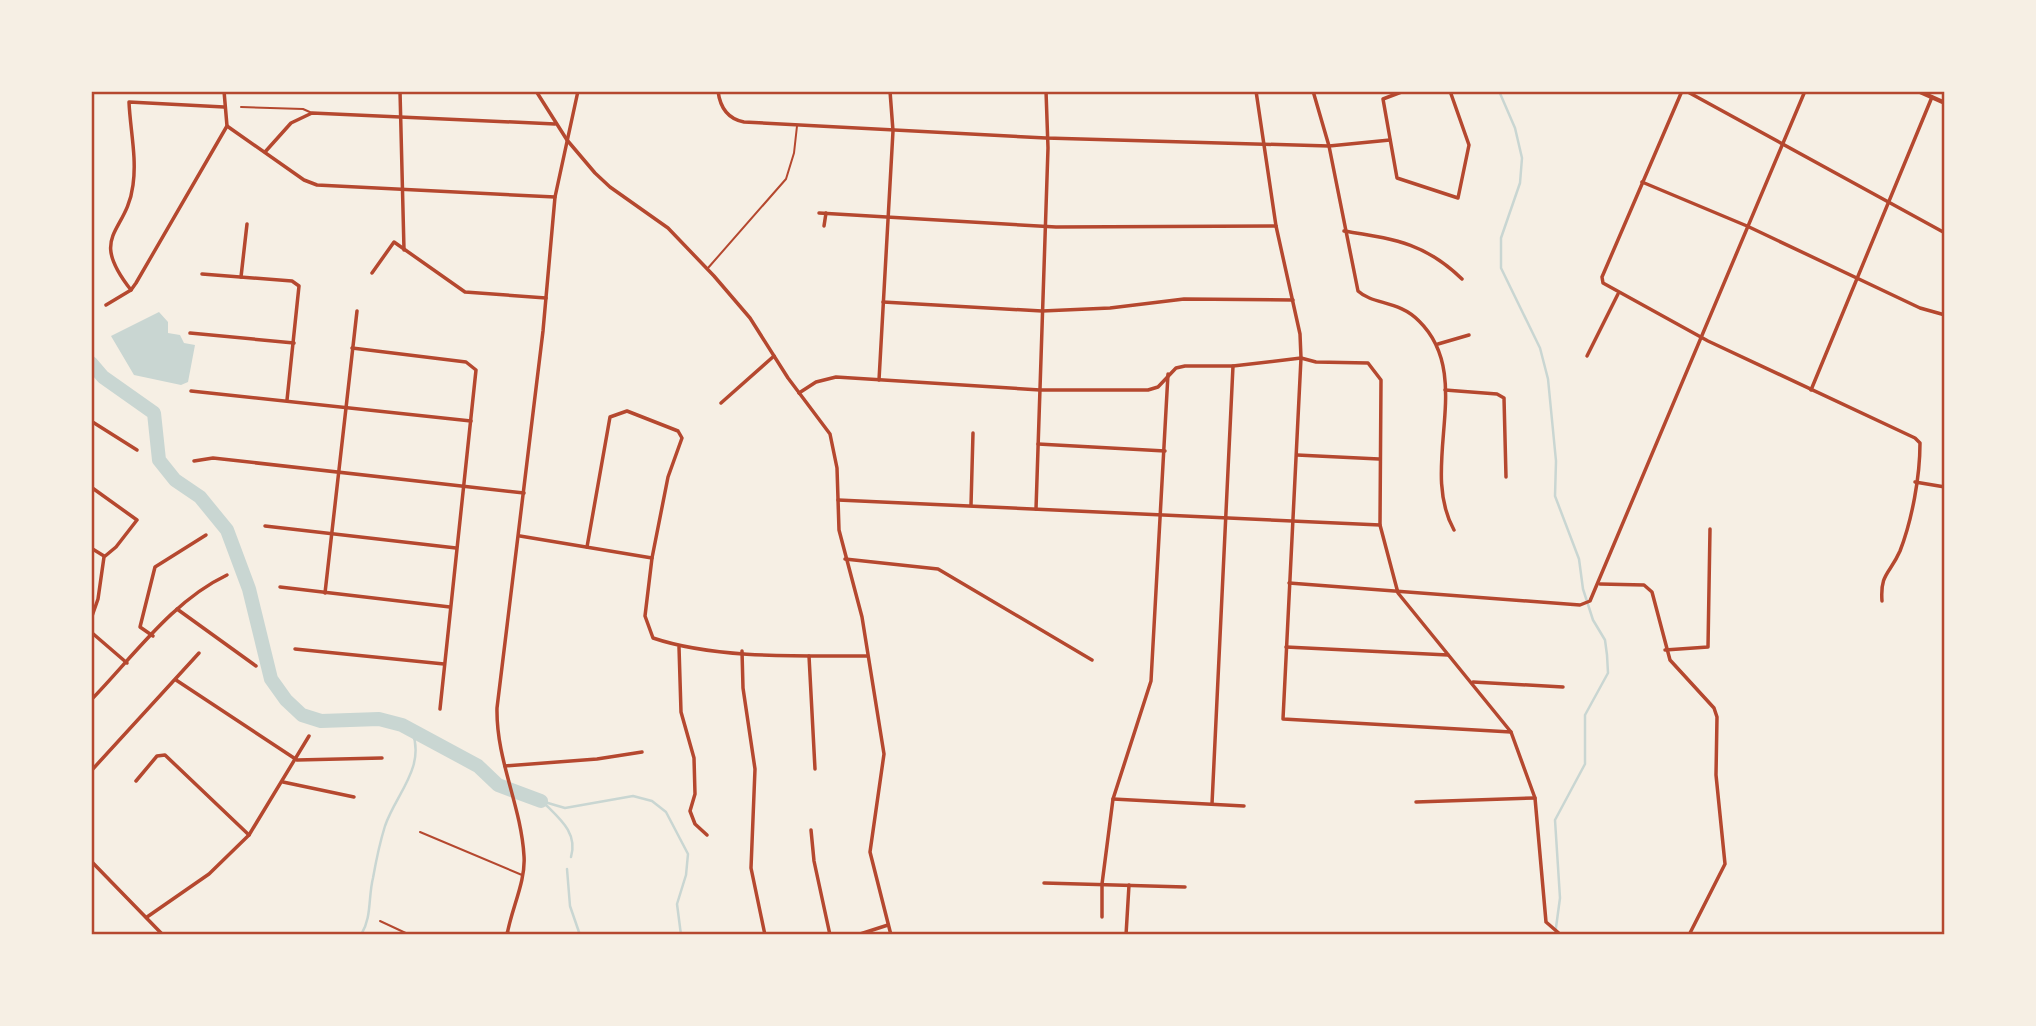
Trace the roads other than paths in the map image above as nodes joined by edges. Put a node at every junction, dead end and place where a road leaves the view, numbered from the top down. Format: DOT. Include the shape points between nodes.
graph roads {
  1 [pos="224,91"];
  2 [pos="400,91"];
  3 [pos="536,91"];
  4 [pos="578,91"];
  5 [pos="718,91"];
  6 [pos="890,91"];
  7 [pos="1046,91"];
  8 [pos="1256,91"];
  9 [pos="1313,91"];
  10 [pos="1404,91"];
  11 [pos="1450,91"];
  12 [pos="1684,91"];
  13 [pos="1805,91"];
  14 [pos="1918,91"];
  15 [pos="1935,91"];
  16 [pos="1933,97"];
  17 [pos="1945,103"];
  18 [pos="224,107"];
  19 [pos="241,107"];
  20 [pos="313,113"];
  21 [pos="401,117"];
  22 [pos="555,124"];
  23 [pos="227,126"];
  24 [pos="797,126"];
  25 [pos="893,131"];
  26 [pos="1046,138"];
  27 [pos="567,140"];
  28 [pos="1390,140"];
  29 [pos="1783,143"];
  30 [pos="1265,144"];
  31 [pos="1329,146"];
  32 [pos="265,153"];
  33 [pos="1642,182"];
  34 [pos="402,190"];
  35 [pos="555,197"];
  36 [pos="1890,201"];
  37 [pos="819,213"];
  38 [pos="826,213"];
  39 [pos="888,216"];
  40 [pos="247,224"];
  41 [pos="1045,224"];
  42 [pos="824,226"];
  43 [pos="1276,226"];
  44 [pos="1747,226"];
  45 [pos="1343,231"];
  46 [pos="1945,233"];
  47 [pos="404,250"];
  48 [pos="708,269"];
  49 [pos="372,273"];
  50 [pos="202,274"];
  51 [pos="1857,276"];
  52 [pos="241,277"];
  53 [pos="1462,279"];
  54 [pos="131,290"];
  55 [pos="1618,294"];
  56 [pos="546,298"];
  57 [pos="1293,300"];
  58 [pos="883,302"];
  59 [pos="106,305"];
  60 [pos="1042,310"];
  61 [pos="357,311"];
  62 [pos="1945,315"];
  63 [pos="190,333"];
  64 [pos="1469,335"];
  65 [pos="1701,336"];
  66 [pos="294,343"];
  67 [pos="1438,344"];
  68 [pos="352,348"];
  69 [pos="774,356"];
  70 [pos="1587,356"];
  71 [pos="1301,358"];
  72 [pos="1233,366"];
  73 [pos="1168,374"];
  74 [pos="879,380"];
  75 [pos="1040,390"];
  76 [pos="1445,390"];
  77 [pos="1811,390"];
  78 [pos="191,391"];
  79 [pos="799,393"];
  80 [pos="287,400"];
  81 [pos="720,403"];
  82 [pos="346,407"];
  83 [pos="91,421"];
  84 [pos="471,421"];
  85 [pos="973,433"];
  86 [pos="1038,444"];
  87 [pos="137,450"];
  88 [pos="1165,451"];
  89 [pos="1296,455"];
  90 [pos="1379,459"];
  91 [pos="194,461"];
  92 [pos="338,471"];
  93 [pos="1506,477"];
  94 [pos="1915,482"];
  95 [pos="464,486"];
  96 [pos="91,487"];
  97 [pos="1945,488"];
  98 [pos="524,493"];
  99 [pos="838,500"];
  100 [pos="971,505"];
  101 [pos="1036,509"];
  102 [pos="1163,515"];
  103 [pos="1226,517"];
  104 [pos="1292,521"];
  105 [pos="1380,525"];
  106 [pos="265,526"];
  107 [pos="1710,529"];
  108 [pos="1454,530"];
  109 [pos="331,534"];
  110 [pos="206,535"];
  111 [pos="519,536"];
  112 [pos="587,547"];
  113 [pos="91,548"];
  114 [pos="456,548"];
  115 [pos="104,557"];
  116 [pos="652,558"];
  117 [pos="845,559"];
  118 [pos="227,575"];
  119 [pos="1289,583"];
  120 [pos="1600,584"];
  121 [pos="280,587"];
  122 [pos="325,593"];
  123 [pos="1398,593"];
  124 [pos="1882,601"];
  125 [pos="450,607"];
  126 [pos="93,608"];
  127 [pos="177,608"];
  128 [pos="91,619"];
  129 [pos="91,632"];
  130 [pos="153,636"];
  131 [pos="679,647"];
  132 [pos="1286,647"];
  133 [pos="295,649"];
  134 [pos="1665,650"];
  135 [pos="742,651"];
  136 [pos="199,653"];
  137 [pos="1450,655"];
  138 [pos="809,656"];
  139 [pos="867,656"];
  140 [pos="1092,660"];
  141 [pos="127,663"];
  142 [pos="444,664"];
  143 [pos="256,666"];
  144 [pos="176,680"];
  145 [pos="1473,682"];
  146 [pos="1563,687"];
  147 [pos="91,700"];
  148 [pos="440,709"];
  149 [pos="1511,733"];
  150 [pos="309,736"];
  151 [pos="642,752"];
  152 [pos="382,758"];
  153 [pos="297,761"];
  154 [pos="505,766"];
  155 [pos="815,769"];
  156 [pos="91,771"];
  157 [pos="136,781"];
  158 [pos="283,782"];
  159 [pos="354,797"];
  160 [pos="1535,798"];
  161 [pos="1113,799"];
  162 [pos="1416,802"];
  163 [pos="1212,804"];
  164 [pos="1244,806"];
  165 [pos="811,830"];
  166 [pos="420,832"];
  167 [pos="249,835"];
  168 [pos="707,835"];
  169 [pos="91,861"];
  170 [pos="522,876"];
  171 [pos="1044,883"];
  172 [pos="1102,884"];
  173 [pos="1129,884"];
  174 [pos="1185,887"];
  175 [pos="147,917"];
  176 [pos="1102,917"];
  177 [pos="380,921"];
  178 [pos="888,925"];
  179 [pos="507,934"];
  180 [pos="1560,934"];
  181 [pos="163,935"];
  182 [pos="410,935"];
  183 [pos="516,935"];
  184 [pos="765,935"];
  185 [pos="830,935"];
  186 [pos="857,935"];
  187 [pos="891,935"];
  188 [pos="1125,935"];
  189 [pos="1689,935"];
  1 -- 18 [label="street"];
  2 -- 21 [label="street"];
  3 -- 22 [label="street"];
  4 -- 27 [label="street"];
  5 -- 24 [label="street" via="729,116 744,122"];
  6 -- 25 [label="street"];
  7 -- 26 [label="street"];
  8 -- 30 [label="street"];
  9 -- 31 [label="street"];
  10 -- 28 [label="street" via="1384,99"];
  11 -- 28 [label="street" via="1469,145 1458,198 1397,178"];
  12 -- 29 [label="street"];
  12 -- 33 [label="street"];
  13 -- 29 [label="street"];
  14 -- 16 [label="main road"];
  15 -- 16 [label="main road"];
  16 -- 17 [label="main road"];
  16 -- 36 [label="street"];
  18 -- 23 [label="street"];
  18 -- 54 [label="street" via="129,102 133,184 110,249 117,273"];
  19 -- 20 [label="lane"];
  20 -- 21 [label="street"];
  20 -- 32 [label="street" via="290,123"];
  21 -- 22 [label="street"];
  21 -- 34 [label="street"];
  22 -- 27 [label="street"];
  23 -- 32 [label="street"];
  23 -- 54 [label="street"];
  24 -- 25 [label="street"];
  24 -- 48 [label="lane" via="786,179"];
  25 -- 26 [label="street"];
  25 -- 39 [label="street"];
  26 -- 30 [label="street"];
  26 -- 41 [label="street"];
  27 -- 35 [label="street"];
  27 -- 48 [label="street" via="610,187 668,228"];
  28 -- 31 [label="street"];
  29 -- 36 [label="street"];
  29 -- 44 [label="street"];
  30 -- 31 [label="street"];
  30 -- 43 [label="street"];
  31 -- 45 [label="street"];
  32 -- 34 [label="street" via="311,184"];
  33 -- 44 [label="street"];
  33 -- 55 [label="street" via="1602,277 1603,284"];
  34 -- 35 [label="street"];
  34 -- 47 [label="street"];
  35 -- 56 [label="street"];
  36 -- 46 [label="street"];
  36 -- 51 [label="street"];
  37 -- 38 [label="street"];
  38 -- 39 [label="street"];
  38 -- 42 [label="street"];
  39 -- 41 [label="street"];
  39 -- 58 [label="street"];
  40 -- 52 [label="street"];
  41 -- 43 [label="street"];
  41 -- 60 [label="street"];
  43 -- 57 [label="street"];
  44 -- 51 [label="street"];
  44 -- 65 [label="street"];
  45 -- 53 [label="street" via="1413,244 1445,262"];
  45 -- 67 [label="street" via="1358,291 1408,312"];
  47 -- 49 [label="street" via="394,242"];
  47 -- 56 [label="street" via="465,292"];
  48 -- 69 [label="street" via="750,318"];
  50 -- 52 [label="street"];
  51 -- 62 [label="street" via="1920,308"];
  51 -- 77 [label="street"];
  52 -- 66 [label="street" via="292,281 299,286"];
  54 -- 59 [label="street"];
  55 -- 65 [label="street"];
  55 -- 70 [label="street"];
  56 -- 98 [label="street"];
  57 -- 60 [label="street" via="1184,299 1110,309"];
  57 -- 71 [label="street"];
  58 -- 60 [label="street"];
  58 -- 74 [label="street"];
  60 -- 75 [label="street"];
  61 -- 68 [label="street"];
  63 -- 66 [label="street"];
  64 -- 67 [label="street"];
  65 -- 77 [label="street"];
  65 -- 120 [label="street" via="1610,550"];
  66 -- 80 [label="street"];
  67 -- 76 [label="street" via="1446,369"];
  68 -- 82 [label="street"];
  68 -- 84 [label="street" via="472,363 476,374"];
  69 -- 79 [label="street"];
  69 -- 81 [label="street"];
  71 -- 72 [label="street"];
  71 -- 89 [label="street"];
  71 -- 90 [label="street" via="1368,363 1381,380"];
  72 -- 73 [label="street" via="1185,366"];
  72 -- 103 [label="street"];
  73 -- 75 [label="street" via="1158,387 1148,390"];
  73 -- 88 [label="street"];
  74 -- 75 [label="street"];
  74 -- 79 [label="street" via="836,377"];
  75 -- 86 [label="street"];
  76 -- 93 [label="street" via="1501,396 1506,402"];
  76 -- 108 [label="street" via="1442,505"];
  77 -- 94 [label="street" via="1915,438 1920,443"];
  78 -- 80 [label="street"];
  79 -- 99 [label="street" via="830,433"];
  80 -- 82 [label="street"];
  82 -- 84 [label="street"];
  82 -- 92 [label="street"];
  83 -- 87 [label="street"];
  84 -- 95 [label="street"];
  85 -- 100 [label="street"];
  86 -- 88 [label="street"];
  86 -- 101 [label="street"];
  88 -- 102 [label="street"];
  89 -- 90 [label="street"];
  89 -- 104 [label="street"];
  90 -- 105 [label="street"];
  91 -- 92 [label="street" via="213,458"];
  92 -- 95 [label="street"];
  92 -- 109 [label="street"];
  94 -- 97 [label="street"];
  94 -- 124 [label="street" via="1900,551 1882,579"];
  95 -- 98 [label="street"];
  95 -- 114 [label="street"];
  96 -- 115 [label="street" via="137,520"];
  98 -- 111 [label="street"];
  99 -- 100 [label="street"];
  99 -- 117 [label="street"];
  100 -- 101 [label="street"];
  101 -- 102 [label="street"];
  102 -- 103 [label="street"];
  102 -- 161 [label="street" via="1151,681"];
  103 -- 104 [label="street"];
  103 -- 163 [label="street"];
  104 -- 105 [label="street"];
  104 -- 119 [label="street"];
  105 -- 123 [label="street"];
  106 -- 109 [label="street"];
  107 -- 134 [label="street" via="1708,647"];
  109 -- 114 [label="street"];
  109 -- 122 [label="street"];
  110 -- 130 [label="street" via="155,567 140,627"];
  111 -- 112 [label="street"];
  111 -- 154 [label="street" via="497,708 498,743"];
  112 -- 116 [label="street"];
  112 -- 116 [label="street" via="610,417 627,411 678,431 682,438 668,477"];
  113 -- 115 [label="street"];
  114 -- 125 [label="street"];
  115 -- 126 [label="street"];
  116 -- 131 [label="street" via="645,616 653,638"];
  117 -- 139 [label="street" via="860,608"];
  117 -- 140 [label="street" via="939,569"];
  118 -- 127 [label="street" via="202,587"];
  119 -- 123 [label="street"];
  119 -- 132 [label="street"];
  120 -- 123 [label="street" via="1590,601 1577,605"];
  120 -- 134 [label="street" via="1644,585 1652,592"];
  121 -- 122 [label="street"];
  122 -- 125 [label="street"];
  123 -- 137 [label="street"];
  125 -- 142 [label="street"];
  126 -- 128 [label="street"];
  127 -- 130 [label="street"];
  127 -- 143 [label="street"];
  129 -- 141 [label="street"];
  130 -- 141 [label="street"];
  131 -- 135 [label="street"];
  131 -- 168 [label="street" via="681,712 694,758 695,794 690,811"];
  132 -- 137 [label="street"];
  132 -- 149 [label="street" via="1283,719"];
  133 -- 142 [label="street"];
  134 -- 189 [label="street" via="1714,708 1718,727 1716,775 1725,864"];
  135 -- 138 [label="street"];
  135 -- 184 [label="street" via="755,769 751,868"];
  136 -- 144 [label="street"];
  137 -- 145 [label="street"];
  138 -- 139 [label="street"];
  138 -- 155 [label="street"];
  139 -- 178 [label="street" via="884,754 870,852"];
  141 -- 147 [label="street"];
  142 -- 148 [label="street"];
  144 -- 153 [label="street"];
  144 -- 156 [label="street"];
  145 -- 146 [label="street"];
  145 -- 149 [label="street"];
  149 -- 160 [label="street"];
  150 -- 153 [label="street"];
  151 -- 154 [label="street"];
  152 -- 153 [label="street"];
  153 -- 158 [label="street"];
  154 -- 170 [label="street" via="522,834"];
  157 -- 167 [label="street" via="157,756 165,755"];
  158 -- 159 [label="street"];
  158 -- 167 [label="street"];
  160 -- 162 [label="street"];
  160 -- 180 [label="street" via="1546,922"];
  161 -- 163 [label="street"];
  161 -- 172 [label="street"];
  163 -- 164 [label="street"];
  165 -- 185 [label="street"];
  166 -- 170 [label="lane"];
  167 -- 175 [label="street" via="209,874"];
  169 -- 175 [label="street"];
  170 -- 179 [label="street"];
  171 -- 172 [label="street"];
  172 -- 173 [label="street"];
  172 -- 176 [label="street"];
  173 -- 174 [label="street"];
  173 -- 188 [label="street"];
  175 -- 181 [label="street"];
  177 -- 182 [label="lane"];
  178 -- 186 [label="street"];
  178 -- 187 [label="street"];
  179 -- 183 [label="street"];
}
